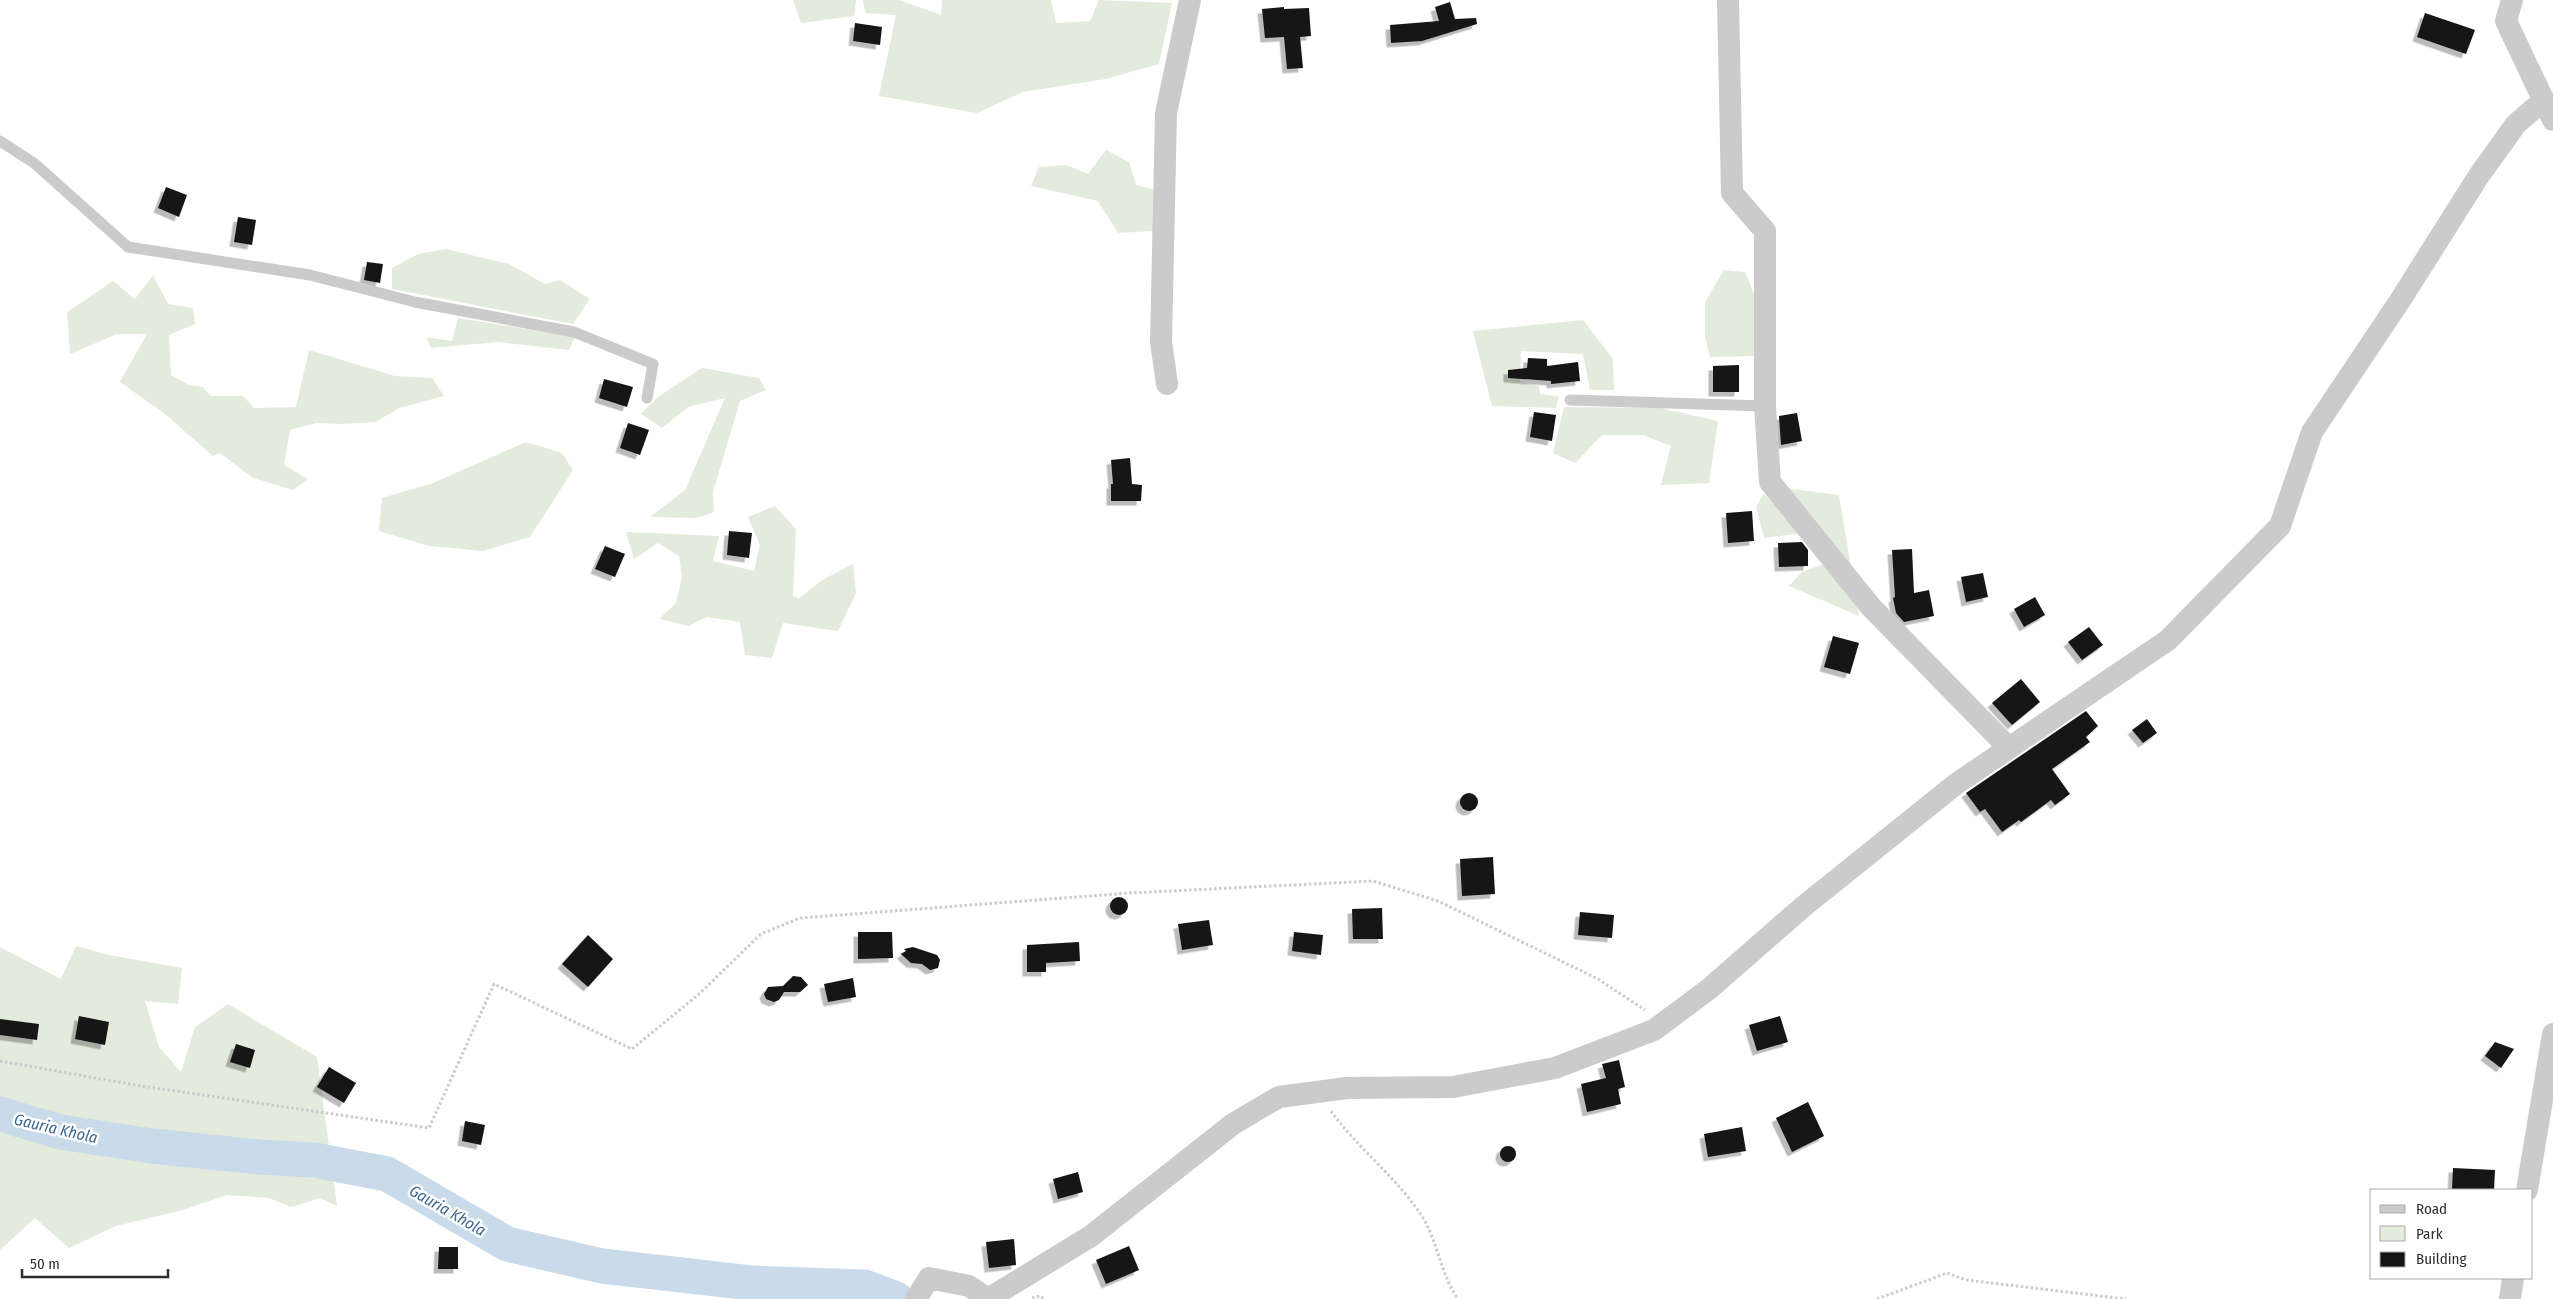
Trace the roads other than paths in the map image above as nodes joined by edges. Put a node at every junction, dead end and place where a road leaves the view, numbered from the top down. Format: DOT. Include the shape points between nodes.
graph roads {
  1 [pos="1190,0"];
  2 [pos="1728,0"];
  3 [pos="2512,0"];
  4 [pos="2548,110"];
  5 [pos="0,141"];
  6 [pos="1167,384"];
  7 [pos="648,398"];
  8 [pos="1570,400"];
  9 [pos="1765,406"];
  10 [pos="2009,748"];
  11 [pos="2553,1034"];
  12 [pos="2527,1189"];
  13 [pos="2513,1279"];
  14 [pos="916,1299"];
  15 [pos="2510,1299"];
  1 -- 6 [label="street" via="1166,113 1161,342"];
  2 -- 9 [label="street" via="1732,193 1765,231"];
  3 -- 4 [label="street" via="2506,21"];
  4 -- 10 [label="street" via="2516,124 2312,432 2280,526 2168,640"];
  5 -- 7 [label="lane" via="34,163 128,247 310,275 414,302 574,332 653,364"];
  8 -- 9 [label="lane"];
  9 -- 10 [label="street" via="1770,482 1871,607"];
  10 -- 14 [label="street" via="1884,840 1709,989 1654,1030 1555,1068 1453,1087 1347,1088 1280,1097 1233,1124 1091,1236 988,1299 969,1286 929,1278"];
  11 -- 12 [label="street"];
  13 -- 15 [label="street"];
}
